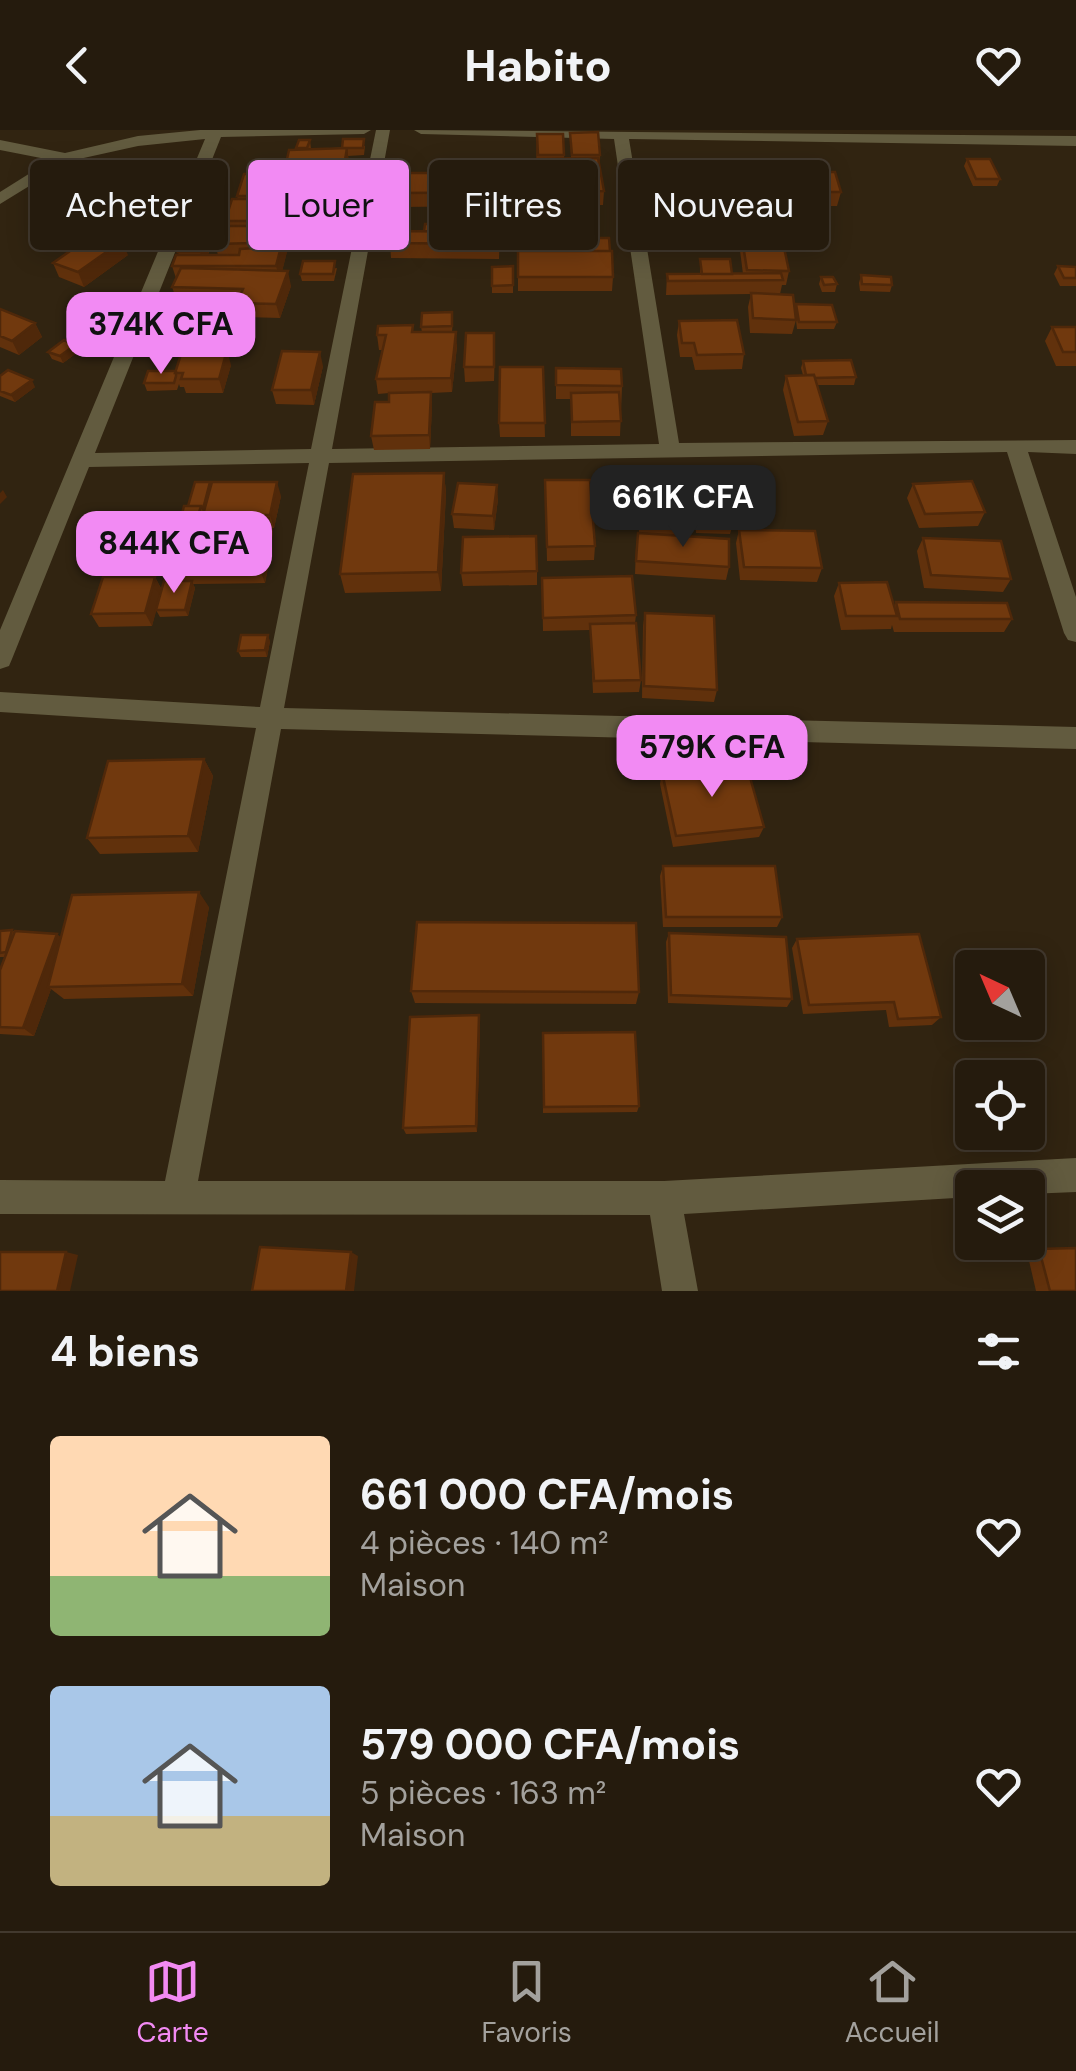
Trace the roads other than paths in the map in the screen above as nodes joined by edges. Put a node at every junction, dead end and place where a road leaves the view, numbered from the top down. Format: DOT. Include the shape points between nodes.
graph roads {
  1 [pos="364,130"];
  2 [pos="383,130"];
  3 [pos="421,130"];
  4 [pos="621,131"];
  5 [pos="216,133"];
  6 [pos="869,135"];
  7 [pos="141,136"];
  8 [pos="1076,140"];
  9 [pos="0,145"];
  10 [pos="65,158"];
  11 [pos="0,199"];
  12 [pos="1014,445"];
  13 [pos="1076,448"];
  14 [pos="670,450"];
  15 [pos="320,455"];
  16 [pos="82,460"];
  17 [pos="1076,633"];
  18 [pos="0,658"];
  19 [pos="0,702"];
  20 [pos="270,718"];
  21 [pos="1076,738"];
  22 [pos="1076,1175"];
  23 [pos="0,1196"];
  24 [pos="178,1197"];
  25 [pos="664,1198"];
  26 [pos="680,1291"];
  1 -- 5 [label="street"];
  2 -- 15 [label="street"];
  3 -- 4 [label="street"];
  4 -- 6 [label="street"];
  4 -- 14 [label="street"];
  5 -- 7 [label="street"];
  5 -- 16 [label="street"];
  6 -- 8 [label="street"];
  7 -- 10 [label="street"];
  9 -- 10 [label="street"];
  10 -- 11 [label="street"];
  12 -- 13 [label="street"];
  12 -- 14 [label="street"];
  12 -- 17 [label="street"];
  14 -- 15 [label="street"];
  15 -- 16 [label="street"];
  15 -- 20 [label="street"];
  16 -- 18 [label="street"];
  19 -- 20 [label="street"];
  20 -- 21 [label="street"];
  20 -- 24 [label="street"];
  22 -- 25 [label="street"];
  23 -- 24 [label="street"];
  24 -- 25 [label="street"];
  25 -- 26 [label="street"];
}
